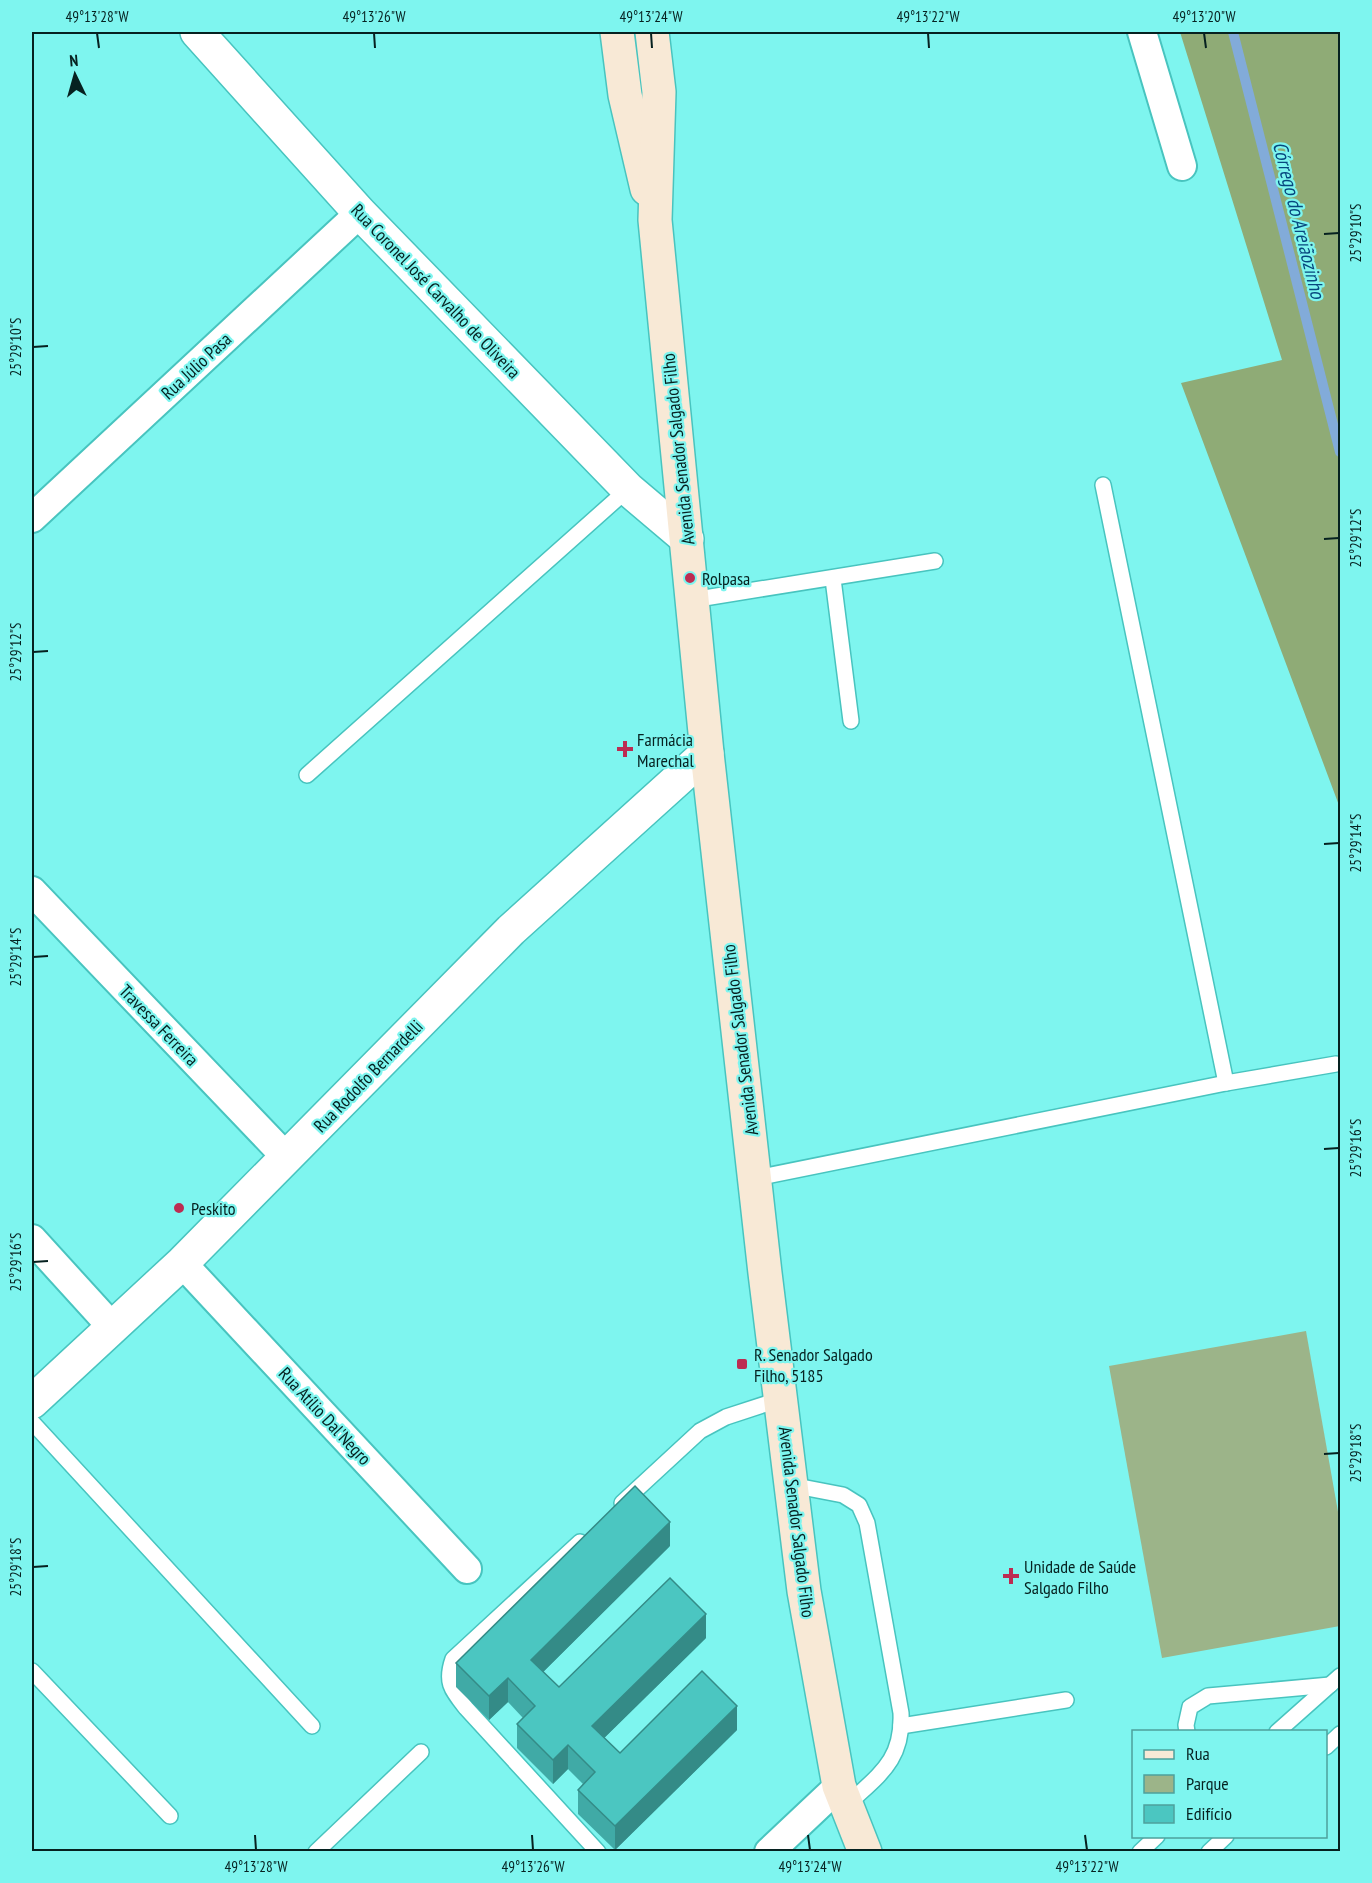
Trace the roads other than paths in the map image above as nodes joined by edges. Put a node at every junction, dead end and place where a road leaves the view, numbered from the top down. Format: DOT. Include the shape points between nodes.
graph roads {
  1 [pos="197,32"];
  2 [pos="617,32"];
  3 [pos="652,32"];
  4 [pos="1142,32"];
  5 [pos="1182,166"];
  6 [pos="360,213"];
  7 [pos="655,220"];
  8 [pos="1103,485"];
  9 [pos="628,489"];
  10 [pos="32,518"];
  11 [pos="687,539"];
  12 [pos="935,561"];
  13 [pos="833,579"];
  14 [pos="692,600"];
  15 [pos="851,721"];
  16 [pos="706,753"];
  17 [pos="307,776"];
  18 [pos="32,891"];
  19 [pos="1336,1064"];
  20 [pos="1226,1083"];
  21 [pos="287,1158"];
  22 [pos="756,1178"];
  23 [pos="32,1239"];
  24 [pos="182,1263"];
  25 [pos="113,1328"];
  26 [pos="781,1399"];
  27 [pos="32,1402"];
  28 [pos="32,1422"];
  29 [pos="791,1485"];
  30 [pos="612,1512"];
  31 [pos="594,1529"];
  32 [pos="468,1569"];
  33 [pos="32,1671"];
  34 [pos="1335,1681"];
  35 [pos="1066,1701"];
  36 [pos="312,1726"];
  37 [pos="901,1726"];
  38 [pos="1187,1730"];
  39 [pos="1278,1730"];
  40 [pos="1341,1734"];
  41 [pos="1327,1746"];
  42 [pos="421,1752"];
  43 [pos="843,1796"];
  44 [pos="170,1816"];
  45 [pos="1155,1838"];
  46 [pos="1224,1838"];
  47 [pos="316,1851"];
  48 [pos="598,1851"];
  49 [pos="769,1851"];
  50 [pos="866,1851"];
  51 [pos="1140,1851"];
  52 [pos="1209,1851"];
  1 -- 6 [label="street, Rua Coronel José Carvalho de Oliveira"];
  2 -- 7 [label="main road, Avenida Senador Salgado Filho" via="632,133"];
  3 -- 7 [label="main road, Avenida Senador Salgado Filho" via="659,92"];
  4 -- 5 [label="street"];
  6 -- 9 [label="street, Rua Coronel José Carvalho de Oliveira"];
  6 -- 10 [label="street, Rua Júlio Pasa"];
  7 -- 11 [label="main road, Avenida Senador Salgado Filho"];
  8 -- 20 [label="lane"];
  9 -- 11 [label="street, Rua Coronel José Carvalho de Oliveira"];
  9 -- 17 [label="lane"];
  11 -- 14 [label="main road, Avenida Senador Salgado Filho"];
  12 -- 13 [label="lane"];
  13 -- 14 [label="lane"];
  13 -- 15 [label="lane"];
  14 -- 16 [label="main road, Avenida Senador Salgado Filho"];
  16 -- 21 [label="street, Rua Rodolfo Bernardelli" via="511,930"];
  16 -- 22 [label="main road, Avenida Senador Salgado Filho"];
  18 -- 21 [label="street, Travessa Ferreira"];
  19 -- 20 [label="lane"];
  20 -- 22 [label="lane"];
  21 -- 24 [label="street, Rua Rodolfo Bernardelli"];
  22 -- 26 [label="main road, Avenida Senador Salgado Filho"];
  23 -- 25 [label="street"];
  24 -- 25 [label="street, Rua Rodolfo Bernardelli"];
  24 -- 32 [label="street, Rua Atílio Dal'Negro"];
  25 -- 27 [label="street, Rua Rodolfo Bernardelli"];
  26 -- 29 [label="main road, Avenida Senador Salgado Filho"];
  26 -- 30 [label="lane" via="726,1417 700,1431"];
  28 -- 36 [label="lane"];
  29 -- 37 [label="lane" via="843,1495 859,1505 867,1523"];
  29 -- 43 [label="main road, Avenida Senador Salgado Filho" via="804,1591"];
  31 -- 48 [label="lane" via="453,1659 447,1675 466,1708"];
  33 -- 44 [label="lane"];
  34 -- 38 [label="lane" via="1208,1696 1190,1707"];
  34 -- 39 [label="lane"];
  35 -- 37 [label="lane"];
  37 -- 43 [label="lane" via="899,1745 890,1762"];
  40 -- 41 [label="lane"];
  42 -- 47 [label="lane"];
  43 -- 49 [label="street"];
  43 -- 50 [label="main road, Avenida Senador Salgado Filho"];
  45 -- 51 [label="lane"];
  46 -- 52 [label="lane"];
}
